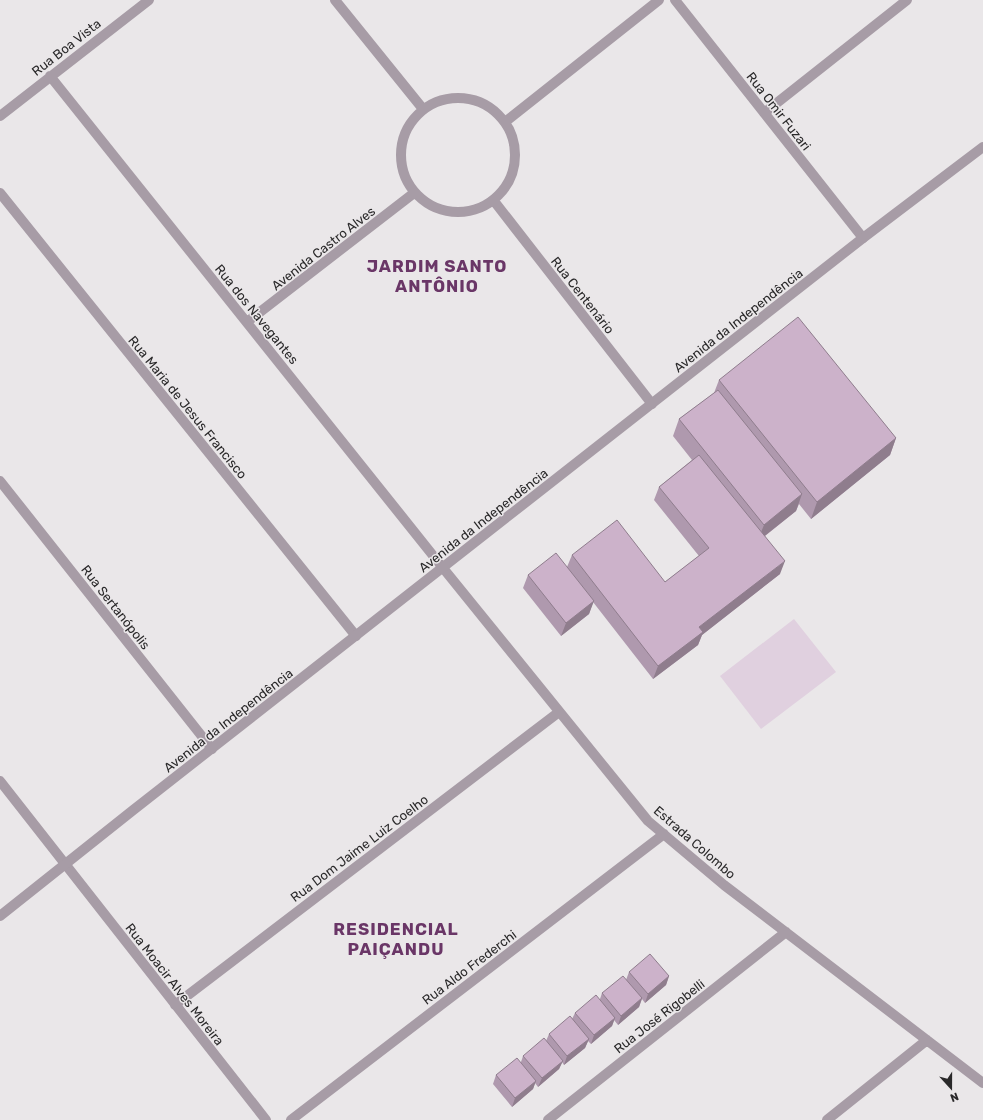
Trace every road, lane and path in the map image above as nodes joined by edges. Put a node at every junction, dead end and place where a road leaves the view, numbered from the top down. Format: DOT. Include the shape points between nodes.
graph roads {
  1 [pos="149,0"];
  2 [pos="335,0"];
  3 [pos="659,0"];
  4 [pos="675,0"];
  5 [pos="908,0"];
  6 [pos="50,76"];
  7 [pos="423,109"];
  8 [pos="764,113"];
  9 [pos="0,116"];
  10 [pos="505,122"];
  11 [pos="983,146"];
  12 [pos="0,193"];
  13 [pos="414,193"];
  14 [pos="494,201"];
  15 [pos="863,238"];
  16 [pos="247,322"];
  17 [pos="652,404"];
  18 [pos="0,481"];
  19 [pos="443,568"];
  20 [pos="356,636"];
  21 [pos="559,712"];
  22 [pos="212,749"];
  23 [pos="0,781"];
  24 [pos="664,834"];
  25 [pos="65,865"];
  26 [pos="0,916"];
  27 [pos="786,932"];
  28 [pos="175,1005"];
  29 [pos="928,1040"];
  30 [pos="983,1083"];
  31 [pos="266,1120"];
  32 [pos="291,1120"];
  33 [pos="548,1120"];
  34 [pos="827,1120"];
  1 -- 6 [label="street, Rua Boa Vista"];
  2 -- 7 [label="street"];
  3 -- 10 [label="street"];
  4 -- 8 [label="street, Rua Omir Fuzari"];
  5 -- 8 [label="street"];
  6 -- 9 [label="street, Rua Boa Vista"];
  6 -- 16 [label="street, Rua dos Navegantes"];
  7 -- 10 [label="street" via="454,98 474,100 491,109"];
  7 -- 13 [label="street" via="406,129 401,148 402,167"];
  8 -- 15 [label="street, Rua Omir Fuzari"];
  10 -- 14 [label="street" via="513,139 515,157 512,175"];
  11 -- 15 [label="street, Avenida da Independência"];
  12 -- 20 [label="street, Rua Maria de Jesus Francisco"];
  13 -- 14 [label="street" via="436,208 454,212 472,210"];
  13 -- 16 [label="street, Avenida Castro Alves"];
  14 -- 17 [label="street, Rua Centenário"];
  15 -- 17 [label="street, Avenida da Independência"];
  16 -- 19 [label="street, Rua dos Navegantes"];
  17 -- 19 [label="street, Avenida da Independência"];
  18 -- 22 [label="street, Rua Sertanópolis"];
  19 -- 20 [label="street, Avenida da Independência"];
  19 -- 21 [label="street, Estrada Colombo"];
  20 -- 22 [label="street, Avenida da Independência"];
  21 -- 24 [label="street, Estrada Colombo" via="648,821"];
  21 -- 28 [label="street, Rua Dom Jaime Luiz Coelho"];
  22 -- 25 [label="street, Avenida da Independência"];
  23 -- 25 [label="street, Rua Moacir Alves Moreira"];
  24 -- 27 [label="street, Estrada Colombo" via="724,885"];
  24 -- 32 [label="street, Rua Aldo Frederchi"];
  25 -- 26 [label="street, Avenida da Independência"];
  25 -- 28 [label="street, Rua Moacir Alves Moreira"];
  27 -- 29 [label="street, Estrada Colombo"];
  27 -- 33 [label="street, Rua José Rigobelli"];
  28 -- 31 [label="street, Rua Moacir Alves Moreira"];
  29 -- 30 [label="street, Estrada Colombo"];
  29 -- 34 [label="street"];
}
